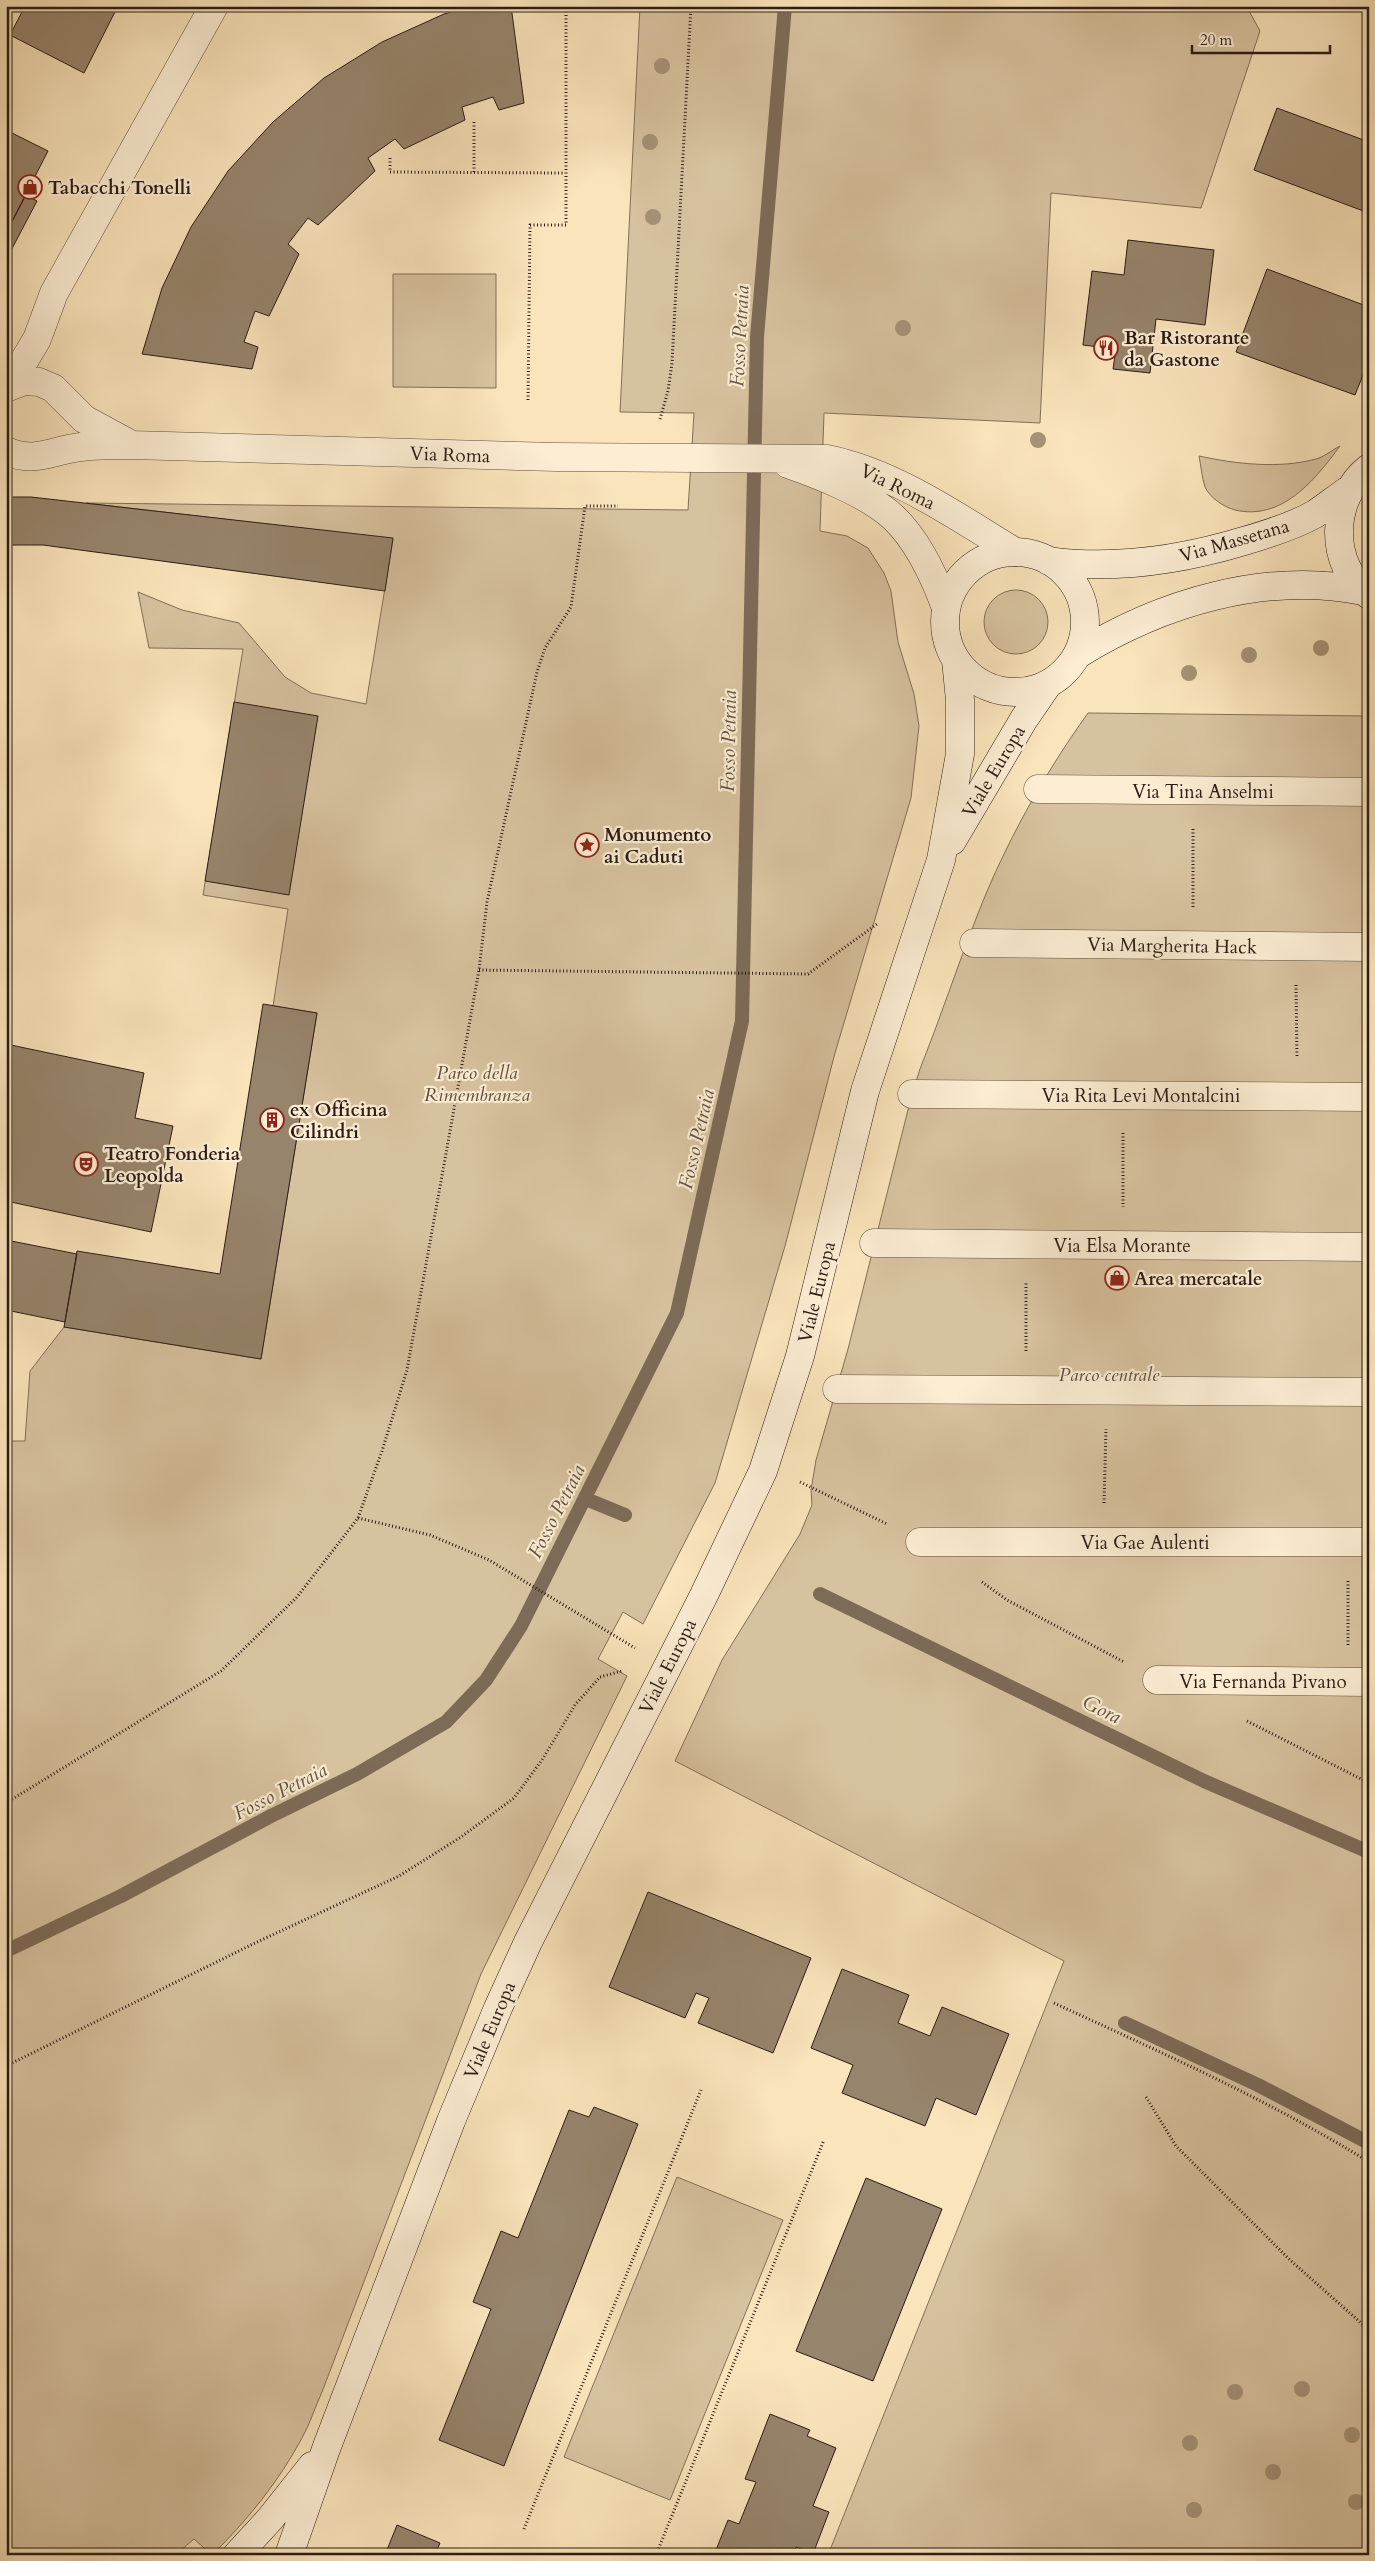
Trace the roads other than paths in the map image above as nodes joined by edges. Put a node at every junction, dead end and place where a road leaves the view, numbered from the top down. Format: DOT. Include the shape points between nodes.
graph roads {
  1 [pos="214,6"];
  2 [pos="37,339"];
  3 [pos="8,387"];
  4 [pos="58,394"];
  5 [pos="131,444"];
  6 [pos="6,451"];
  7 [pos="49,453"];
  8 [pos="828,469"];
  9 [pos="1362,473"];
  10 [pos="1015,552"];
  11 [pos="1049,561"];
  12 [pos="1366,593"];
  13 [pos="946,608"];
  14 [pos="1077,655"];
  15 [pos="956,660"];
  16 [pos="1048,684"];
  17 [pos="1038,789"];
  18 [pos="1369,792"];
  19 [pos="942,860"];
  20 [pos="974,943"];
  21 [pos="1369,947"];
  22 [pos="912,1094"];
  23 [pos="1369,1097"];
  24 [pos="874,1242"];
  25 [pos="1369,1247"];
  26 [pos="837,1389"];
  27 [pos="1369,1392"];
  28 [pos="920,1542"];
  29 [pos="1358,1543"];
  30 [pos="1157,1680"];
  31 [pos="1358,1682"];
  32 [pos="326,2449"];
  33 [pos="237,2555"];
  34 [pos="288,2555"];
  1 -- 2 [label="street" via="54,294"];
  2 -- 3 [label="street"];
  2 -- 4 [label="street" via="45,377"];
  3 -- 4 [label="street, Via Roma" via="32,381"];
  4 -- 5 [label="street, Via Roma" via="84,419"];
  4 -- 7 [label="street" via="68,414 66,430 60,443"];
  5 -- 7 [label="street, Via Roma"];
  5 -- 8 [label="street, Via Roma" via="556,457 770,458"];
  6 -- 7 [label="street, Via Roma" via="19,457 34,458"];
  8 -- 10 [label="street, Via Roma" via="852,464 877,474 946,510"];
  8 -- 13 [label="street, Via Roma" via="895,519 929,567"];
  9 -- 11 [label="street, Via Massetana" via="1315,514 1271,533 1210,551 1095,566"];
  9 -- 12 [label="street" via="1342,506 1338,524 1343,560 1351,576"];
  10 -- 11 [label="street"];
  10 -- 13 [label="street" via="984,559 970,568 951,593"];
  11 -- 14 [label="street" via="1072,581 1084,610 1083,640"];
  12 -- 14 [label="street" via="1326,584 1291,585 1220,596 1148,618"];
  13 -- 15 [label="street" via="948,643"];
  14 -- 16 [label="street" via="1070,667"];
  15 -- 16 [label="street" via="969,676 988,687 1008,692 1029,692"];
  15 -- 19 [label="street, Viale Europa" via="960,754"];
  16 -- 19 [label="street, Viale Europa" via="1019,727"];
  17 -- 18 [label="street, Via Tina Anselmi"];
  19 -- 32 [label="street, Viale Europa" via="865,1090 800,1356 763,1471 498,2008 451,2121"];
  20 -- 21 [label="street, Via Margherita Hack"];
  22 -- 23 [label="street, Via Rita Levi Montalcini"];
  24 -- 25 [label="street, Via Elsa Morante"];
  26 -- 27 [label="street"];
  28 -- 29 [label="street, Via Gae Aulenti"];
  30 -- 31 [label="street, Via Fernanda Pivano"];
  32 -- 33 [label="street, Viale Europa"];
  32 -- 34 [label="street, Viale Europa"];
}
